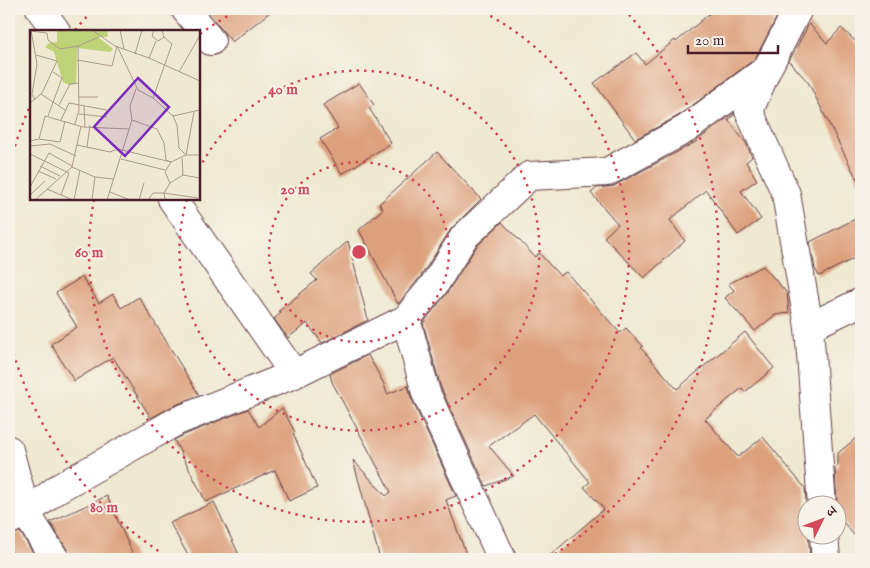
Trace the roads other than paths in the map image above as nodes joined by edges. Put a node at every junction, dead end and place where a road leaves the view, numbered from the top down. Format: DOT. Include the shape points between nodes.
graph roads {
  1 [pos="40,9"];
  2 [pos="185,9"];
  3 [pos="798,9"];
  4 [pos="55,30"];
  5 [pos="211,41"];
  6 [pos="767,69"];
  7 [pos="173,200"];
  8 [pos="861,302"];
  9 [pos="406,319"];
  10 [pos="809,327"];
  11 [pos="294,374"];
  12 [pos="9,450"];
  13 [pos="821,496"];
  14 [pos="18,517"];
  15 [pos="825,546"];
  16 [pos="55,559"];
  17 [pos="502,559"];
  18 [pos="826,559"];
  1 -- 4 [label="street"];
  2 -- 5 [label="street"];
  3 -- 6 [label="street"];
  6 -- 9 [label="street" via="686,129 607,172 529,176 464,237 434,285"];
  6 -- 10 [label="street" via="749,111 786,194"];
  7 -- 11 [label="street"];
  8 -- 10 [label="street"];
  9 -- 11 [label="street"];
  9 -- 17 [label="street" via="426,393"];
  10 -- 13 [label="street"];
  11 -- 14 [label="street" via="177,421 57,489"];
  12 -- 14 [label="street"];
  14 -- 16 [label="street"];
  15 -- 18 [label="street"];
}
